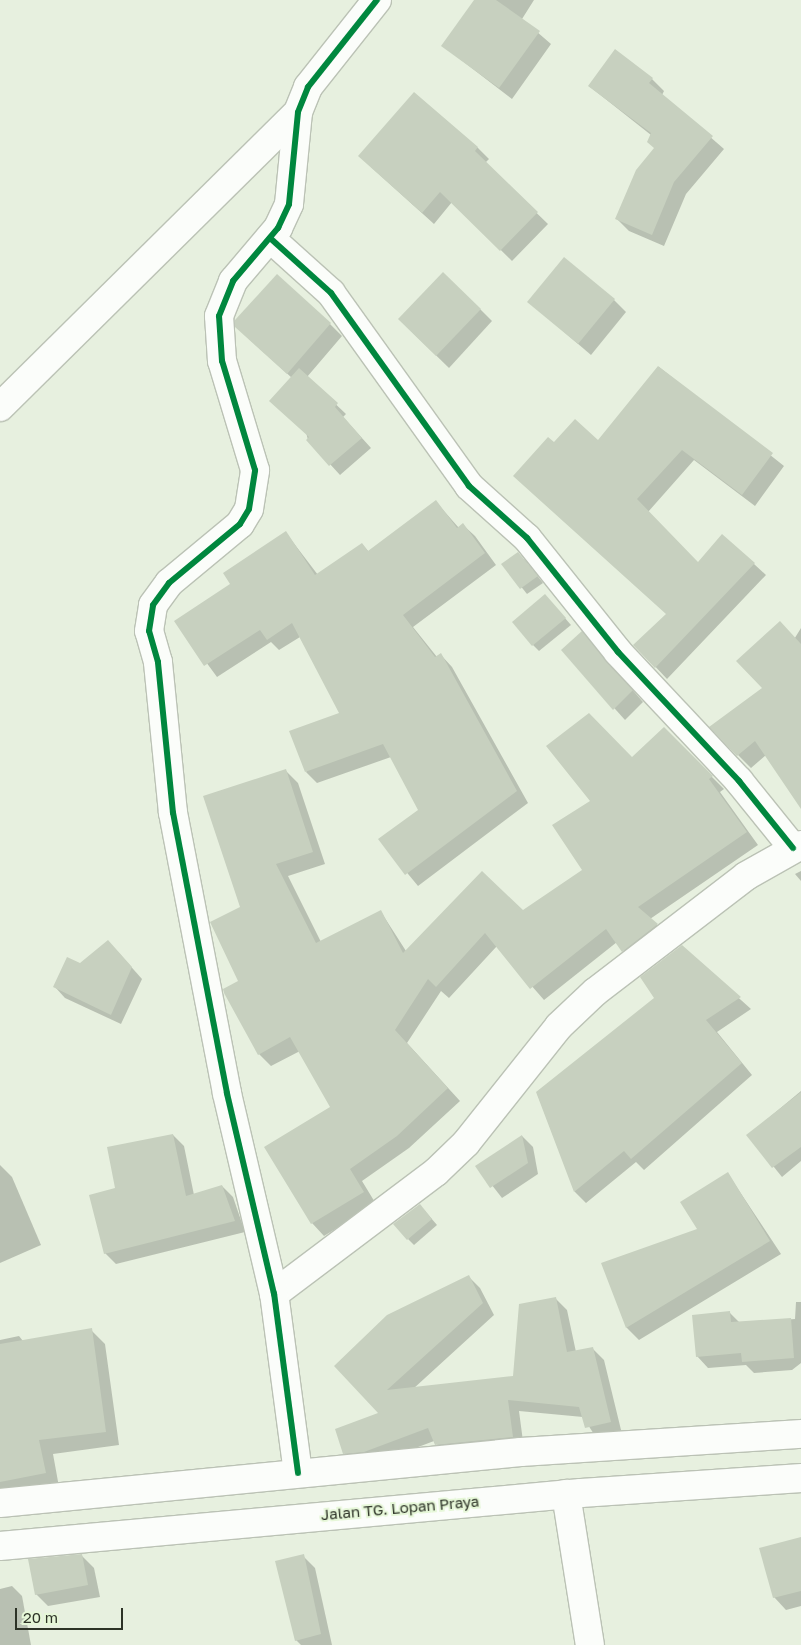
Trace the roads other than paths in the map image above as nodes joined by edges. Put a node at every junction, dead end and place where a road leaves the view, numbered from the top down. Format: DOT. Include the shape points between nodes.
graph roads {
  1 [pos="377,0"];
  2 [pos="298,112"];
  3 [pos="270,238"];
  4 [pos="0,407"];
  5 [pos="797,846"];
  6 [pos="274,1294"];
  7 [pos="801,1434"];
  8 [pos="298,1473"];
  9 [pos="801,1478"];
  10 [pos="566,1494"];
  11 [pos="0,1503"];
  12 [pos="0,1546"];
  13 [pos="590,1645"];
  1 -- 2 [label="main road" via="308,87"];
  2 -- 3 [label="main road" via="292,191"];
  2 -- 4 [label="main road"];
  3 -- 5 [label="main road" via="331,293 469,486 527,538 618,652"];
  3 -- 6 [label="main road" via="233,281 219,316 222,360 255,470 249,509 240,524 169,583 153,605 149,631 158,662 175,823 226,1093"];
  5 -- 6 [label="main road" via="684,921 595,992 529,1060 466,1143 442,1166"];
  6 -- 8 [label="main road"];
  7 -- 8 [label="main road" via="521,1452"];
  8 -- 11 [label="main road"];
  9 -- 10 [label="main road, Jalan TG. Lopan Praya"];
  10 -- 12 [label="main road, Jalan TG. Lopan Praya"];
  10 -- 13 [label="main road"];
}
